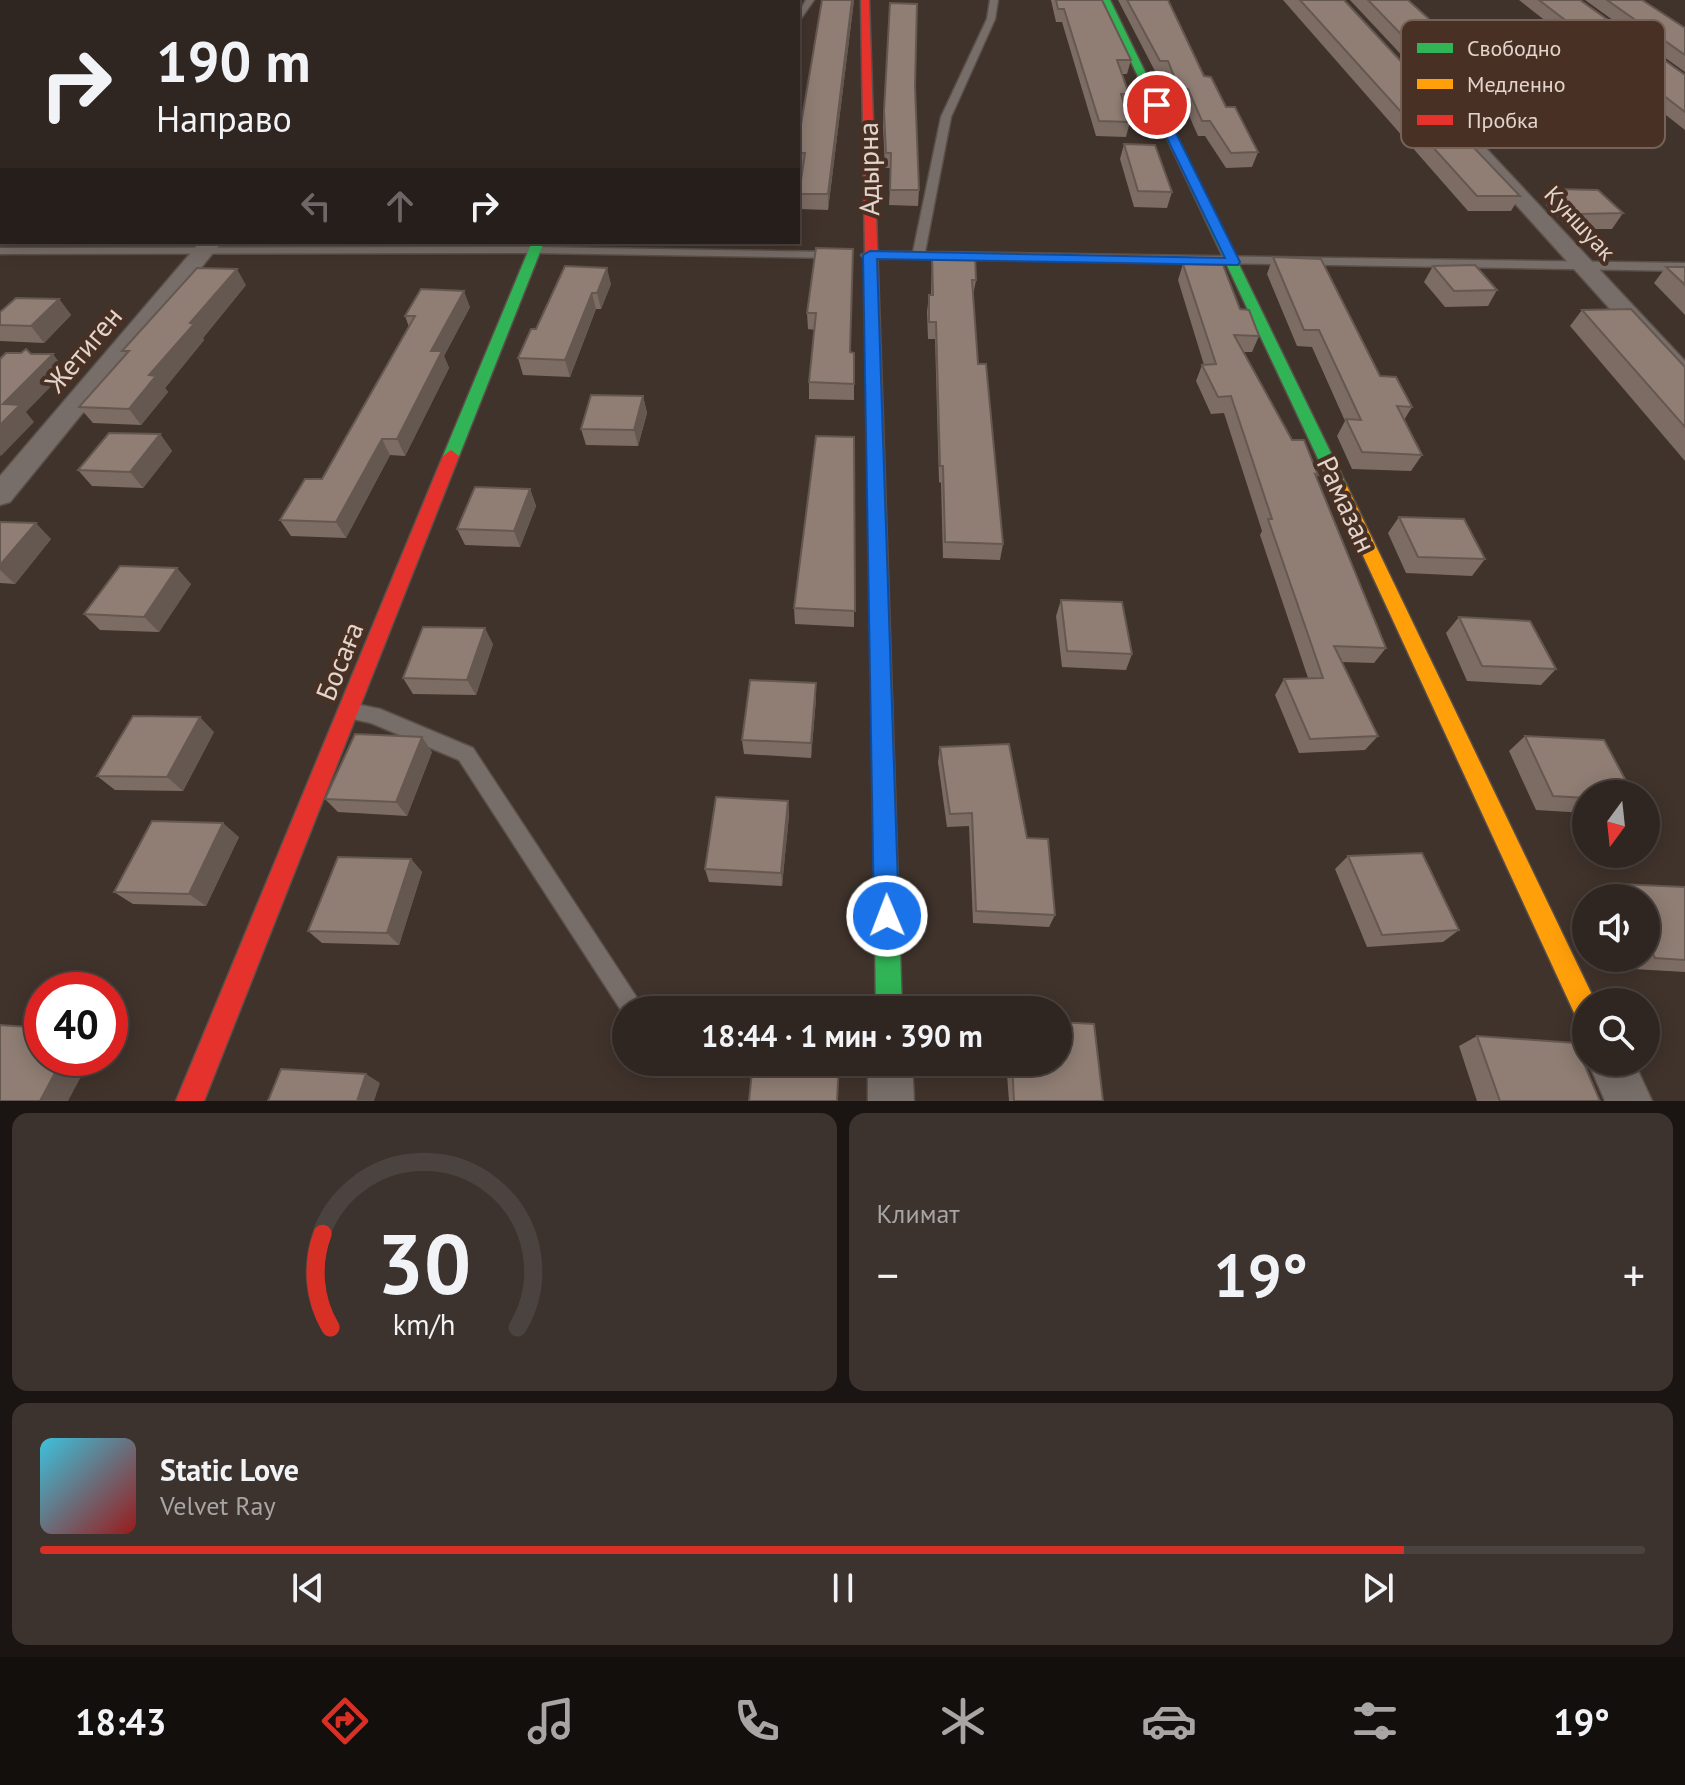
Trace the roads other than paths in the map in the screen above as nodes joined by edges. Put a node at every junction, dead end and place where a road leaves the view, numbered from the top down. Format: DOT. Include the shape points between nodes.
graph roads {
  1 [pos="810,0"];
  2 [pos="865,0"];
  3 [pos="994,0"];
  4 [pos="1106,0"];
  5 [pos="800,18"];
  6 [pos="1475,148"];
  7 [pos="778,244"];
  8 [pos="536,246"];
  9 [pos="207,247"];
  10 [pos="0,251"];
  11 [pos="870,255"];
  12 [pos="782,256"];
  13 [pos="918,256"];
  14 [pos="1233,262"];
  15 [pos="1584,266"];
  16 [pos="1685,267"];
  17 [pos="1685,376"];
  18 [pos="0,495"];
  19 [pos="349,710"];
  20 [pos="1576,988"];
  21 [pos="625,996"];
  22 [pos="889,996"];
  23 [pos="890,1076"];
  24 [pos="1617,1076"];
  25 [pos="190,1101"];
  26 [pos="891,1101"];
  27 [pos="1629,1101"];
  1 -- 5 [label="lane"];
  2 -- 11 [label="street, Адырна"];
  3 -- 13 [label="lane" via="991,19 946,117"];
  4 -- 14 [label="street, Рамазан"];
  6 -- 15 [label="street, Куншуак"];
  7 -- 12 [label="lane"];
  8 -- 9 [label="lane"];
  8 -- 12 [label="lane"];
  8 -- 19 [label="street, Босаға"];
  9 -- 10 [label="lane"];
  9 -- 18 [label="street, Жетиген"];
  11 -- 12 [label="lane"];
  11 -- 13 [label="lane"];
  11 -- 22 [label="street, Адырна"];
  13 -- 14 [label="lane"];
  14 -- 15 [label="lane"];
  14 -- 20 [label="street, Рамазан"];
  15 -- 16 [label="lane"];
  15 -- 17 [label="street, Куншуак"];
  19 -- 21 [label="lane" via="466,754"];
  19 -- 25 [label="street, Босаға"];
  23 -- 26 [label="street"];
  24 -- 27 [label="street"];
}
